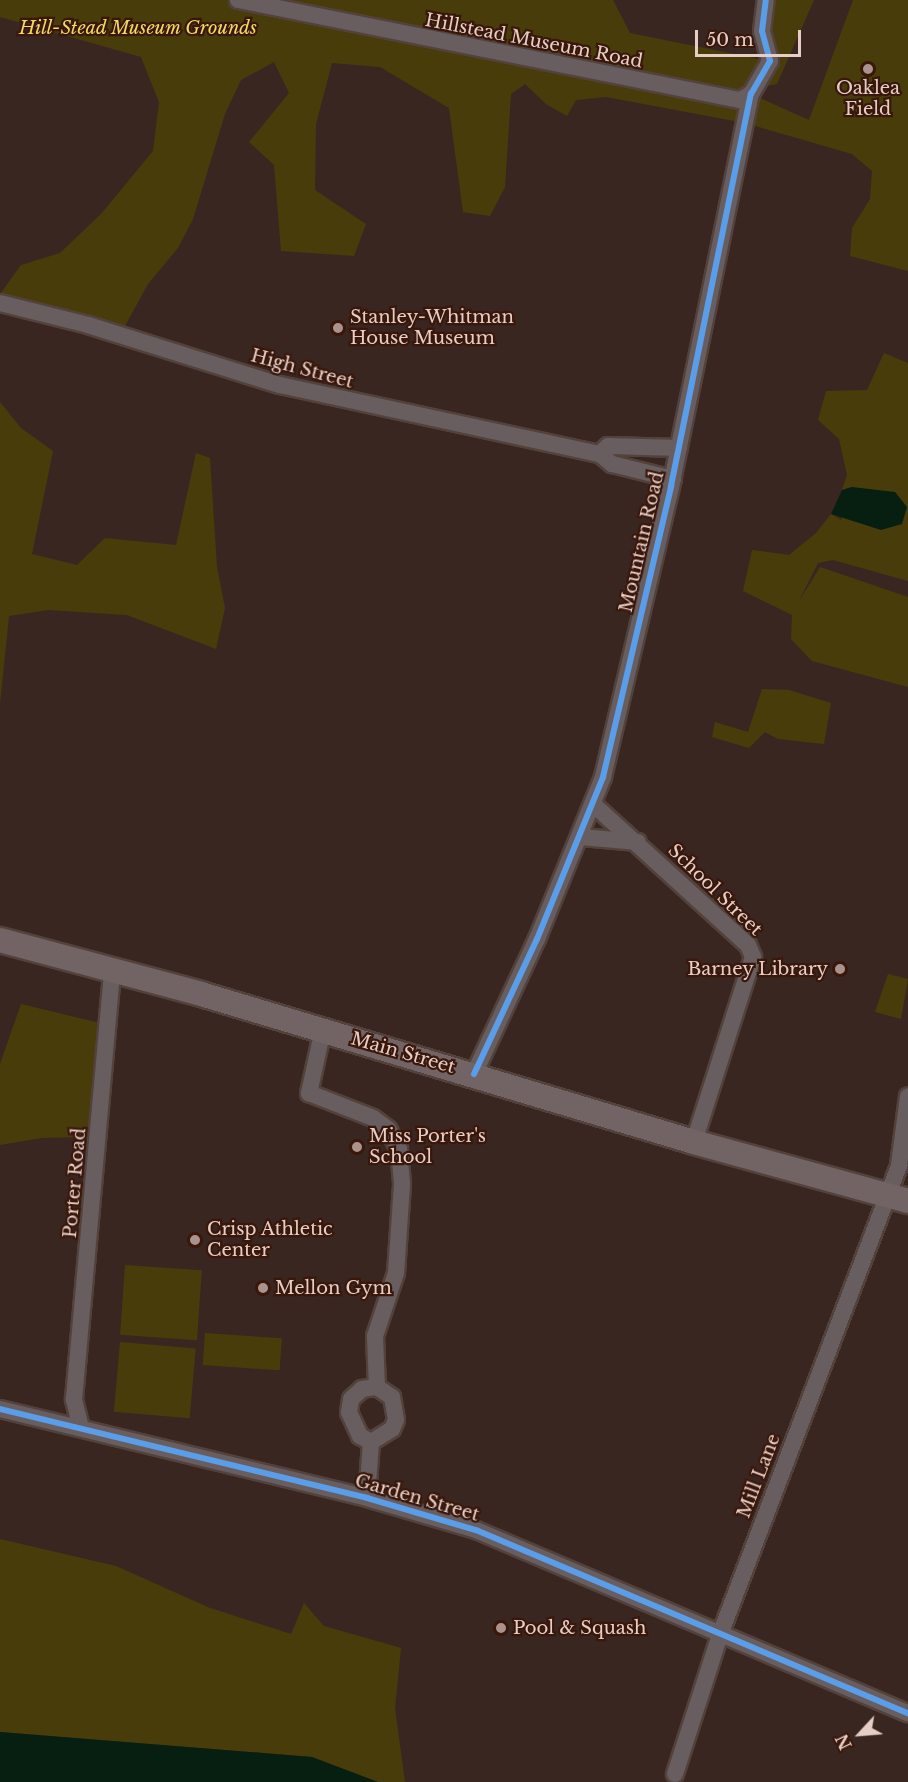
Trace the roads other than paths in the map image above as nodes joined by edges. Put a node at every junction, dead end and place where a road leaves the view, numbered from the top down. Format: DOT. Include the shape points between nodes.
graph roads {
  1 [pos="238,0"];
  2 [pos="766,0"];
  3 [pos="751,94"];
  4 [pos="0,303"];
  5 [pos="679,448"];
  6 [pos="600,454"];
  7 [pos="673,479"];
  8 [pos="594,805"];
  9 [pos="581,837"];
  10 [pos="638,842"];
  11 [pos="0,940"];
  12 [pos="112,969"];
  13 [pos="324,1029"];
  14 [pos="474,1074"];
  15 [pos="908,1097"];
  16 [pos="694,1142"];
  17 [pos="903,1172"];
  18 [pos="898,1198"];
  19 [pos="377,1387"];
  20 [pos="74,1399"];
  21 [pos="0,1409"];
  22 [pos="53,1422"];
  23 [pos="81,1428"];
  24 [pos="371,1442"];
  25 [pos="367,1498"];
  26 [pos="721,1632"];
  27 [pos="908,1713"];
  28 [pos="675,1774"];
  1 -- 3 [label="street, Hillstead Museum Road" via="729,98 740,100"];
  2 -- 3 [label="street, Mountain Road" via="762,31 770,61"];
  3 -- 5 [label="street, Mountain Road"];
  4 -- 6 [label="street, High Street" via="88,325 290,388"];
  5 -- 6 [label="street, High Street" via="608,446"];
  5 -- 7 [label="street, Mountain Road"];
  6 -- 7 [label="street, High Street" via="612,464"];
  7 -- 8 [label="street, Mountain Road"];
  8 -- 9 [label="street, Mountain Road"];
  8 -- 10 [label="street, School Street"];
  9 -- 10 [label="street"];
  9 -- 14 [label="street, Mountain Road"];
  10 -- 16 [label="street, School Street" via="748,945 753,957"];
  11 -- 12 [label="highway, Main Street"];
  12 -- 13 [label="highway, Main Street"];
  12 -- 20 [label="street, Porter Road"];
  13 -- 14 [label="highway, Main Street"];
  13 -- 19 [label="street" via="309,1093 373,1118 388,1129 399,1149 402,1185 396,1273 375,1336"];
  14 -- 16 [label="highway, Main Street"];
  15 -- 17 [label="street, Mill Lane"];
  16 -- 18 [label="highway, Main Street"];
  17 -- 18 [label="street, Mill Lane"];
  18 -- 26 [label="street, Mill Lane" via="878,1215"];
  19 -- 24 [label="street" via="392,1397 396,1419 392,1428"];
  19 -- 24 [label="street" via="362,1389 351,1399 349,1412 360,1436"];
  20 -- 22 [label="street"];
  20 -- 23 [label="street, Porter Road"];
  21 -- 22 [label="street, Garden Street"];
  22 -- 23 [label="street, Garden Street"];
  23 -- 25 [label="street, Garden Street"];
  24 -- 25 [label="street"];
  25 -- 26 [label="street, Garden Street" via="476,1530"];
  26 -- 27 [label="street, Garden Street"];
  26 -- 28 [label="street, Mill Lane"];
}
